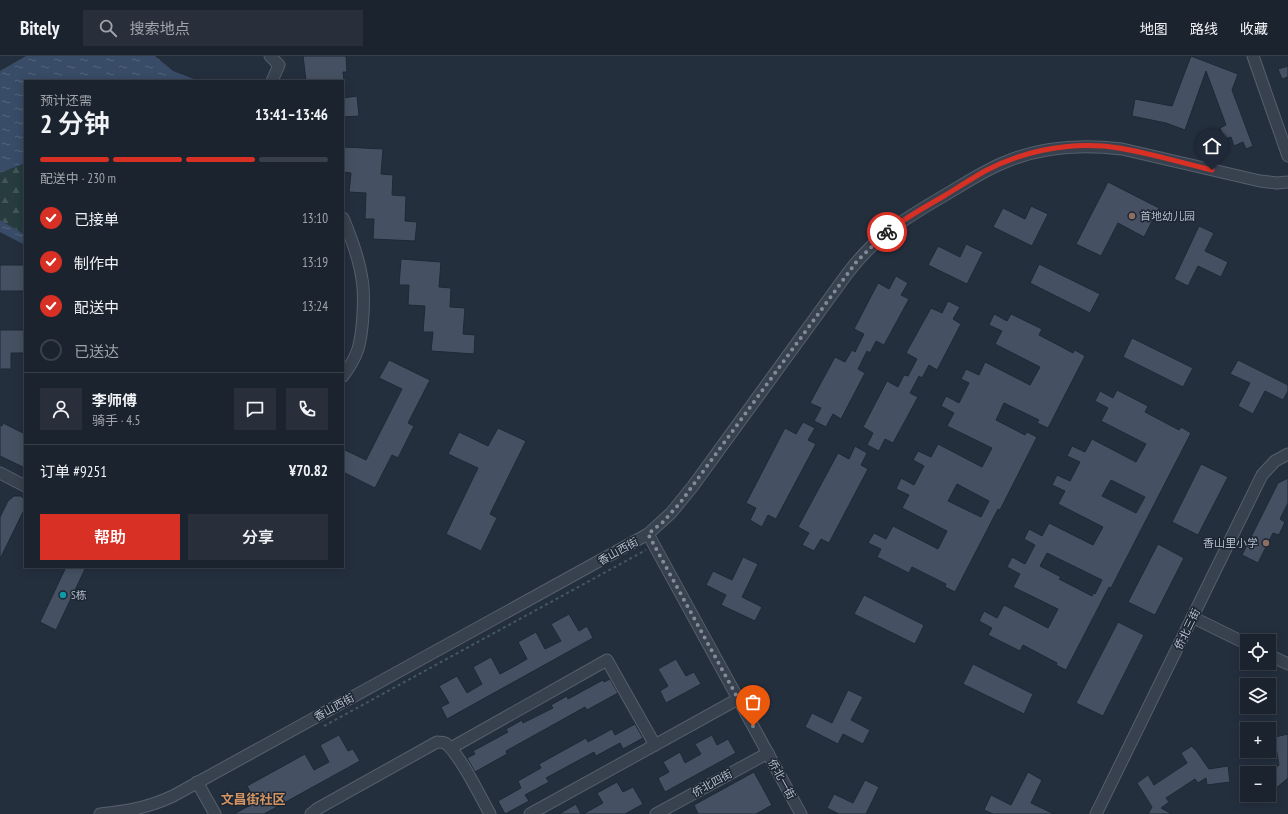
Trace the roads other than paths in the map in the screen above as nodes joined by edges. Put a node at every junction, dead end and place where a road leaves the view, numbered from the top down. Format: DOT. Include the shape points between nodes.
graph roads {
  1 [pos="270,56"];
  2 [pos="1253,56"];
  3 [pos="272,80"];
  4 [pos="1288,156"];
  5 [pos="1288,182"];
  6 [pos="344,220"];
  7 [pos="344,374"];
  8 [pos="1288,454"];
  9 [pos="0,473"];
  10 [pos="24,485"];
  11 [pos="648,534"];
  12 [pos="1192,617"];
  13 [pos="1240,641"];
  14 [pos="1276,658"];
  15 [pos="1288,664"];
  16 [pos="738,699"];
  17 [pos="654,745"];
  18 [pos="451,748"];
  19 [pos="768,753"];
  20 [pos="197,782"];
  21 [pos="100,814"];
  22 [pos="215,814"];
  23 [pos="311,814"];
  24 [pos="490,814"];
  25 [pos="530,814"];
  26 [pos="656,814"];
  27 [pos="801,814"];
  28 [pos="1096,814"];
  1 -- 3 [label="street" via="279,65"];
  2 -- 4 [label="street"];
  5 -- 11 [label="street, 香山西街" via="1260,181 1102,146 1042,150 1004,162 986,171 907,218 868,249 847,274 689,492"];
  6 -- 7 [label="street" via="355,247 362,279 363,311 358,349"];
  8 -- 12 [label="street, 侨北三街" via="1275,461 1262,475"];
  9 -- 10 [label="street"];
  11 -- 16 [label="street, 侨北一街"];
  11 -- 20 [label="street, 香山西街"];
  12 -- 13 [label="street"];
  12 -- 28 [label="street, 侨北三街"];
  14 -- 15 [label="street"];
  16 -- 17 [label="street"];
  16 -- 19 [label="street, 侨北一街"];
  17 -- 18 [label="street" via="607,660"];
  17 -- 25 [label="street"];
  18 -- 23 [label="street" via="444,742 436,742 317,808"];
  18 -- 24 [label="street"];
  19 -- 26 [label="street, 侨北四街"];
  19 -- 27 [label="street, 侨北一街"];
  20 -- 21 [label="street, 香山西街" via="149,806"];
  20 -- 22 [label="street"];
}
